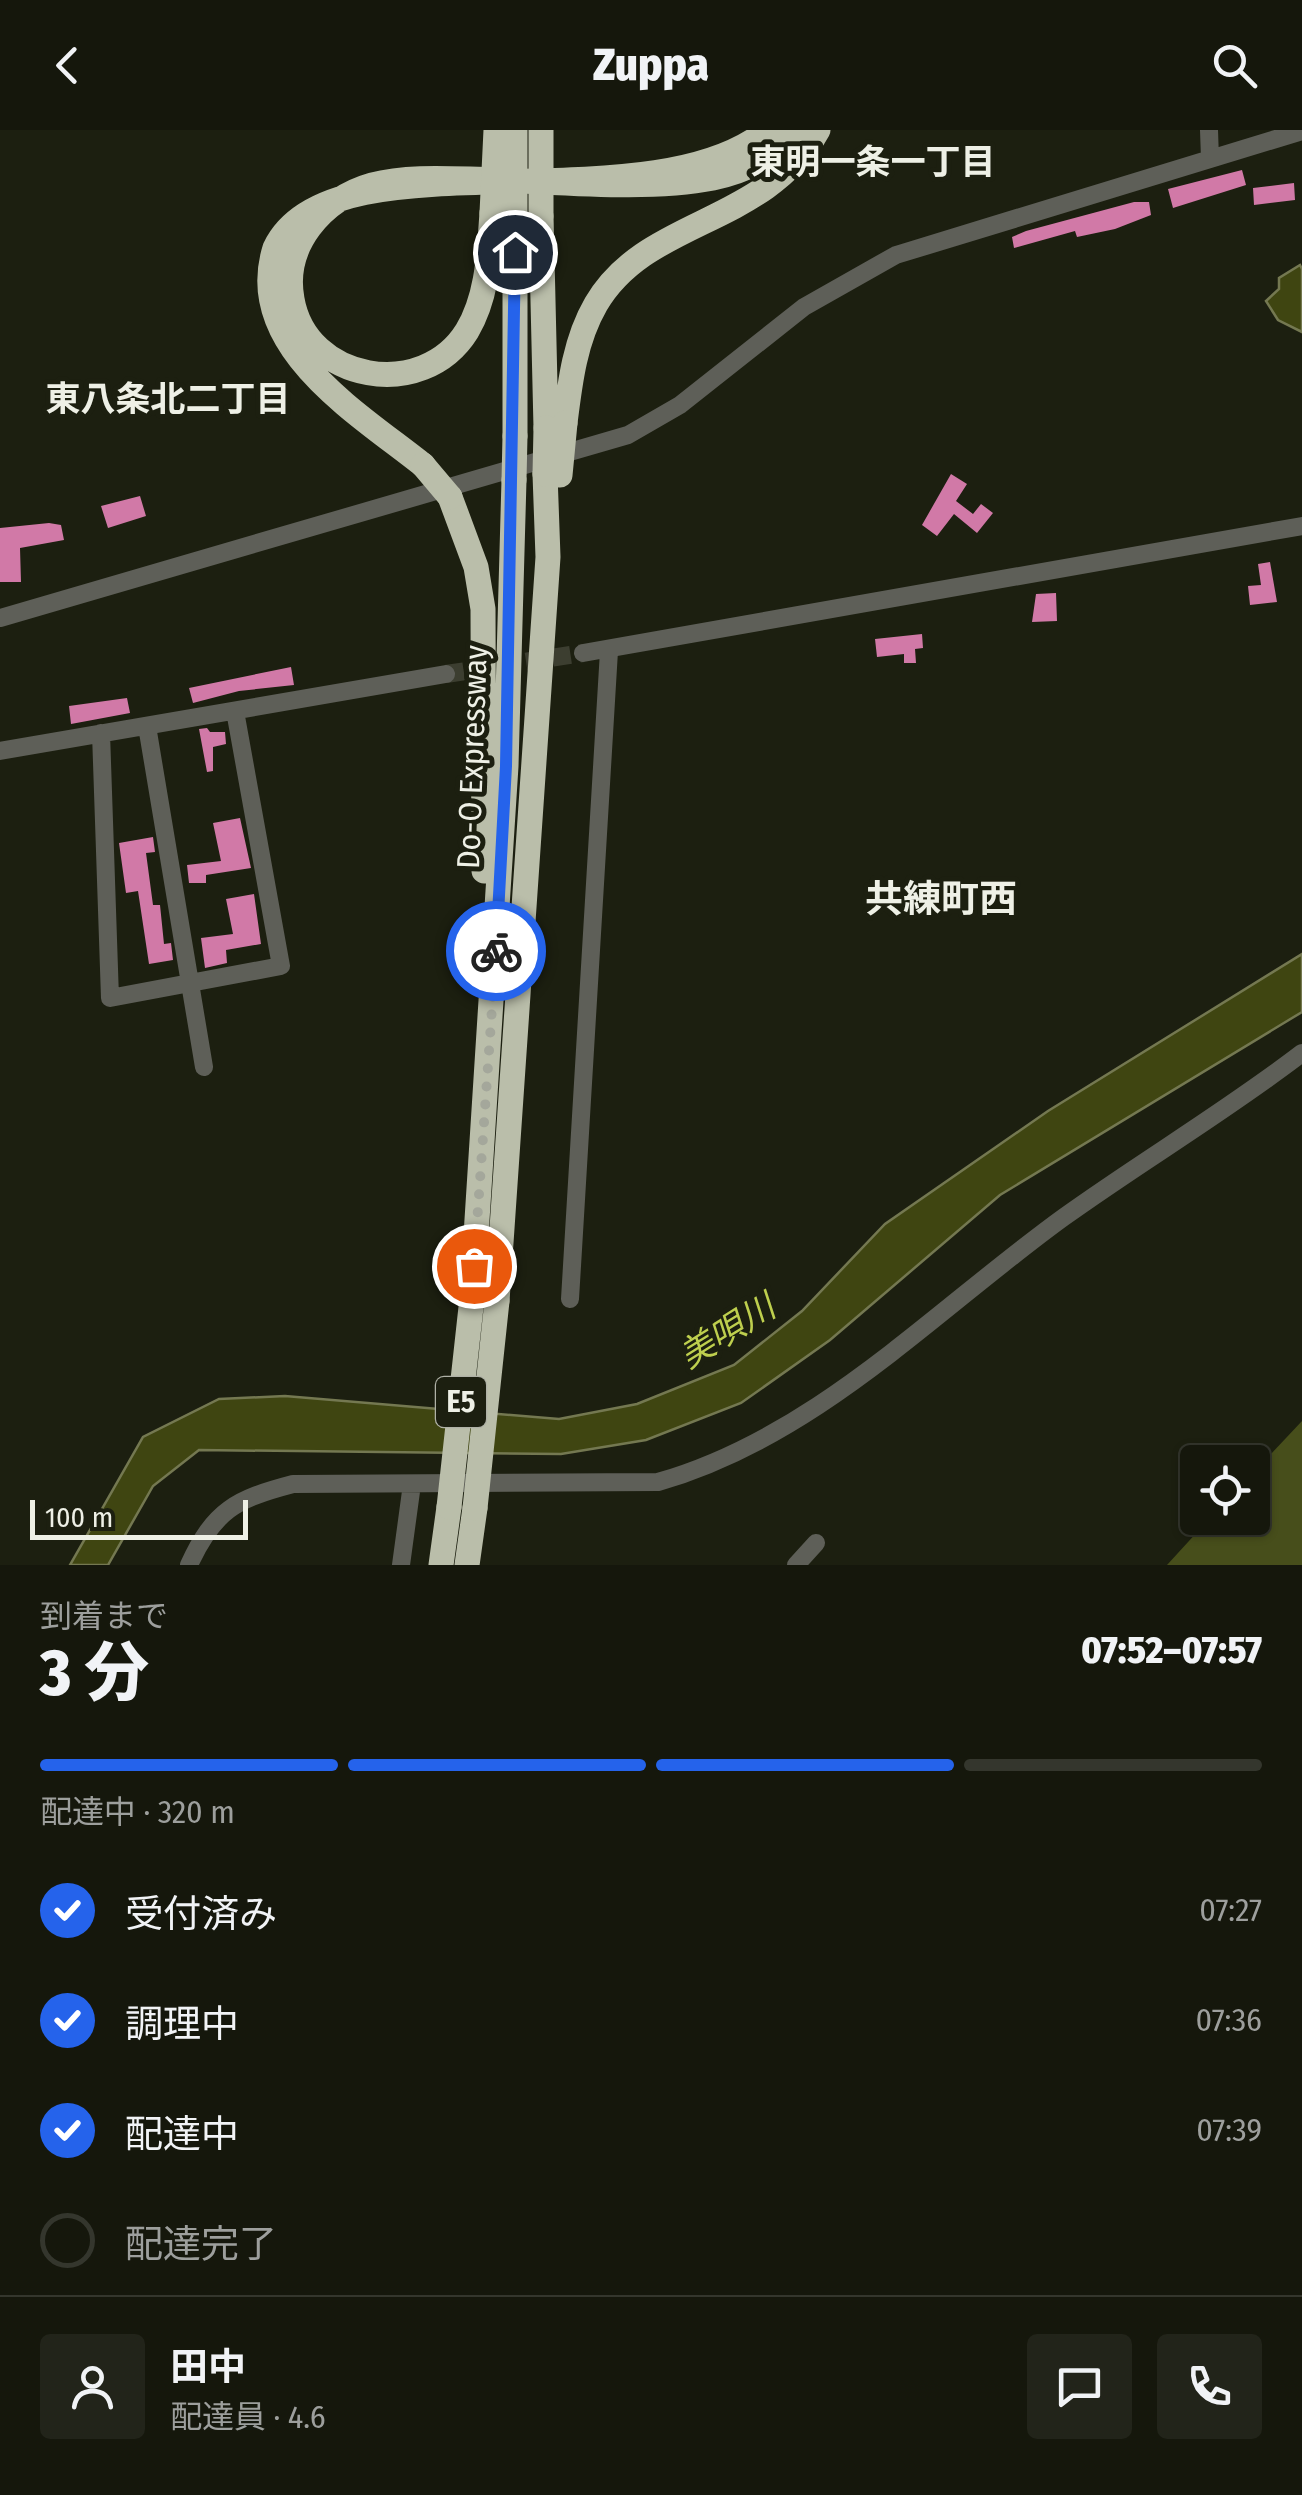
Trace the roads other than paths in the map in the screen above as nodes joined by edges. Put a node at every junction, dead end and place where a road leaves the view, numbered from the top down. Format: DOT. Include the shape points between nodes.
graph roads {
  1 [pos="496,130"];
  2 [pos="515,130"];
  3 [pos="541,130"];
  4 [pos="768,130"];
  5 [pos="797,130"];
  6 [pos="818,130"];
  7 [pos="1210,130"];
  8 [pos="1302,132"];
  9 [pos="1210,159"];
  10 [pos="516,215"];
  11 [pos="555,426"];
  12 [pos="1302,526"];
  13 [pos="0,618"];
  14 [pos="609,651"];
  15 [pos="584,653"];
  16 [pos="446,674"];
  17 [pos="235,710"];
  18 [pos="147,726"];
  19 [pos="102,734"];
  20 [pos="0,751"];
  21 [pos="190,984"];
  22 [pos="1302,1054"];
  23 [pos="204,1067"];
  24 [pos="485,1136"];
  25 [pos="570,1299"];
  26 [pos="484,1300"];
  27 [pos="412,1484"];
  28 [pos="462,1508"];
  29 [pos="816,1543"];
  30 [pos="188,1565"];
  31 [pos="402,1565"];
  32 [pos="442,1565"];
  33 [pos="467,1565"];
  34 [pos="796,1565"];
  1 -- 10 [label="highway, bridge"];
  2 -- 10 [label="highway, Do-O Expressway / E5, bridge"];
  3 -- 10 [label="highway, Do-O Expressway / E5, bridge"];
  4 -- 24 [label="highway, bridge" via="726,156 671,166 434,158 381,163 350,171 298,204 280,230 268,285 284,337 298,358 450,497 476,566 483,609"];
  5 -- 10 [label="highway" via="748,167 694,181 425,178 360,189 313,222 296,249 292,298 311,340 340,364 376,375 408,373 441,359 478,310 488,267"];
  6 -- 11 [label="highway" via="798,162 762,193 656,246 618,276 581,336"];
  7 -- 9 [label="street"];
  8 -- 9 [label="street"];
  9 -- 13 [label="street" via="896,255 804,307 680,405 628,436"];
  10 -- 11 [label="highway, Do-O Expressway / E5"];
  10 -- 24 [label="highway, Do-O Expressway / E5, bridge" via="506,766"];
  11 -- 26 [label="highway, Do-O Expressway / E5, bridge"];
  12 -- 14 [label="street"];
  14 -- 15 [label="street"];
  14 -- 25 [label="street"];
  16 -- 17 [label="street"];
  17 -- 18 [label="street"];
  17 -- 21 [label="street" via="281,966"];
  18 -- 19 [label="street"];
  18 -- 21 [label="street"];
  19 -- 20 [label="street"];
  19 -- 21 [label="street" via="110,998"];
  21 -- 23 [label="street"];
  22 -- 27 [label="street" via="1064,1217 802,1416 696,1471 658,1482"];
  24 -- 26 [label="highway, Do-O Expressway / E5"];
  26 -- 28 [label="highway, Do-O Expressway / E5, bridge"];
  27 -- 30 [label="street" via="293,1484 251,1495 205,1530"];
  27 -- 31 [label="street"];
  28 -- 32 [label="highway, Do-O Expressway / E5"];
  28 -- 33 [label="highway, Do-O Expressway / E5"];
  29 -- 34 [label="street"];
}
